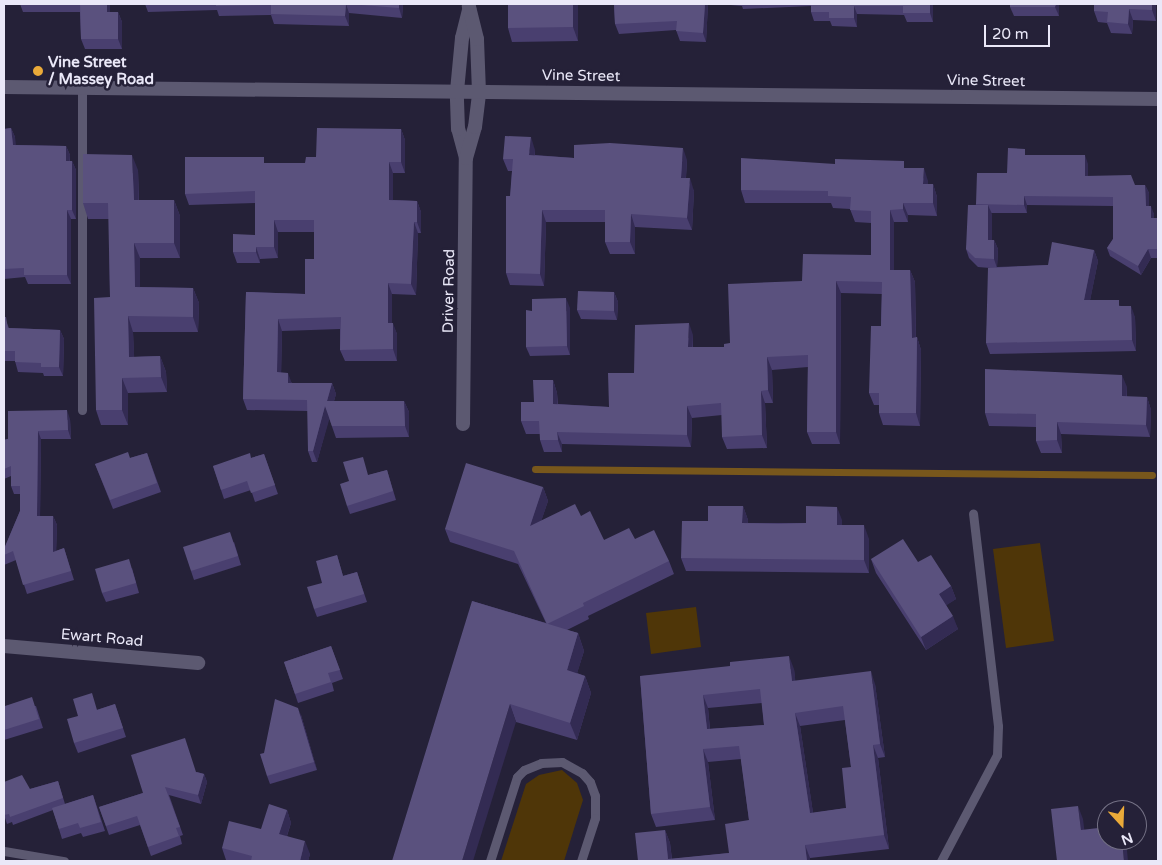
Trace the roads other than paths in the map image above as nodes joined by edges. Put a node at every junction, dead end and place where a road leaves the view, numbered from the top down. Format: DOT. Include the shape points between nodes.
graph roads {
  1 [pos="469,5"];
  2 [pos="4,87"];
  3 [pos="82,88"];
  4 [pos="457,91"];
  5 [pos="479,92"];
  6 [pos="1158,99"];
  7 [pos="466,158"];
  8 [pos="82,410"];
  9 [pos="463,424"];
  10 [pos="973,513"];
  11 [pos="4,646"];
  12 [pos="198,663"];
  13 [pos="4,851"];
  14 [pos="64,861"];
  15 [pos="490,861"];
  16 [pos="581,861"];
  17 [pos="941,861"];
  1 -- 4 [label="street, Driver Road"];
  1 -- 5 [label="street, Driver Road" via="477,39"];
  2 -- 3 [label="street, Vine Street"];
  3 -- 4 [label="street, Vine Street"];
  3 -- 8 [label="lane"];
  4 -- 5 [label="street, Vine Street"];
  4 -- 7 [label="street, Driver Road" via="458,129"];
  5 -- 6 [label="street, Vine Street"];
  5 -- 7 [label="street, Driver Road" via="475,127"];
  7 -- 9 [label="street, Driver Road"];
  10 -- 17 [label="lane" via="998,726 997,754"];
  11 -- 12 [label="street, Ewart Road"];
  13 -- 14 [label="lane"];
  15 -- 16 [label="lane" via="517,777 524,770 542,763 562,762 582,773 590,782 595,796 595,818"];
}
